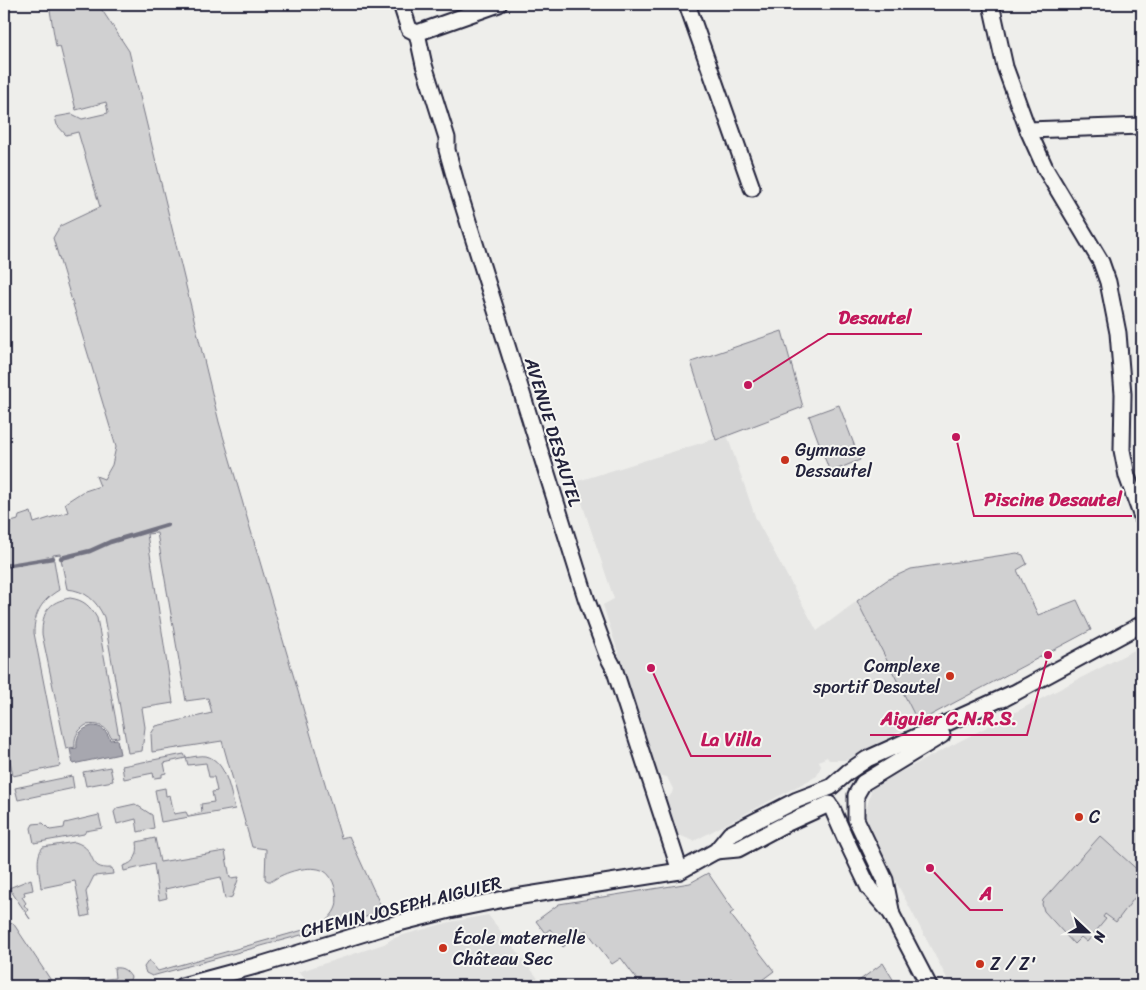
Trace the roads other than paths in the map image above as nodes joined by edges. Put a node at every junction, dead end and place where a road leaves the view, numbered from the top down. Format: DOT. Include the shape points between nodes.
graph roads {
  1 [pos="400,4"];
  2 [pos="499,4"];
  3 [pos="687,4"];
  4 [pos="992,4"];
  5 [pos="416,33"];
  6 [pos="1142,126"];
  7 [pos="1028,130"];
  8 [pos="752,188"];
  9 [pos="1142,517"];
  10 [pos="1142,624"];
  11 [pos="1011,694"];
  12 [pos="834,785"];
  13 [pos="855,798"];
  14 [pos="831,806"];
  15 [pos="716,851"];
  16 [pos="680,871"];
  17 [pos="892,914"];
  18 [pos="182,986"];
  19 [pos="929,986"];
  1 -- 5 [label="street, AVENUE DESAUTEL" via="409,30"];
  2 -- 5 [label="street"];
  3 -- 8 [label="street"];
  4 -- 7 [label="street" via="1005,67"];
  5 -- 16 [label="street, AVENUE DESAUTEL" via="447,138 457,186 546,473"];
  6 -- 7 [label="street"];
  7 -- 9 [label="street" via="1046,170 1101,262 1108,282 1118,334 1123,394 1122,450 1127,476"];
  10 -- 11 [label="street, CHEMIN JOSEPH AIGUIER"];
  11 -- 12 [label="street, CHEMIN JOSEPH AIGUIER" via="868,760"];
  11 -- 13 [label="street, CHEMIN JOSEPH AIGUIER" via="862,782"];
  12 -- 13 [label="street" via="846,783 852,787"];
  12 -- 14 [label="street" via="828,792"];
  12 -- 15 [label="street, CHEMIN JOSEPH AIGUIER" via="730,834"];
  13 -- 14 [label="street, CHEMIN JOSEPH AIGUIER" via="848,810 837,810"];
  13 -- 17 [label="street" via="856,819 885,880"];
  14 -- 15 [label="street, CHEMIN JOSEPH AIGUIER" via="781,826 738,849"];
  14 -- 17 [label="street" via="869,888"];
  15 -- 16 [label="street, CHEMIN JOSEPH AIGUIER"];
  16 -- 18 [label="street, CHEMIN JOSEPH AIGUIER" via="450,910"];
  17 -- 19 [label="street"];
}
